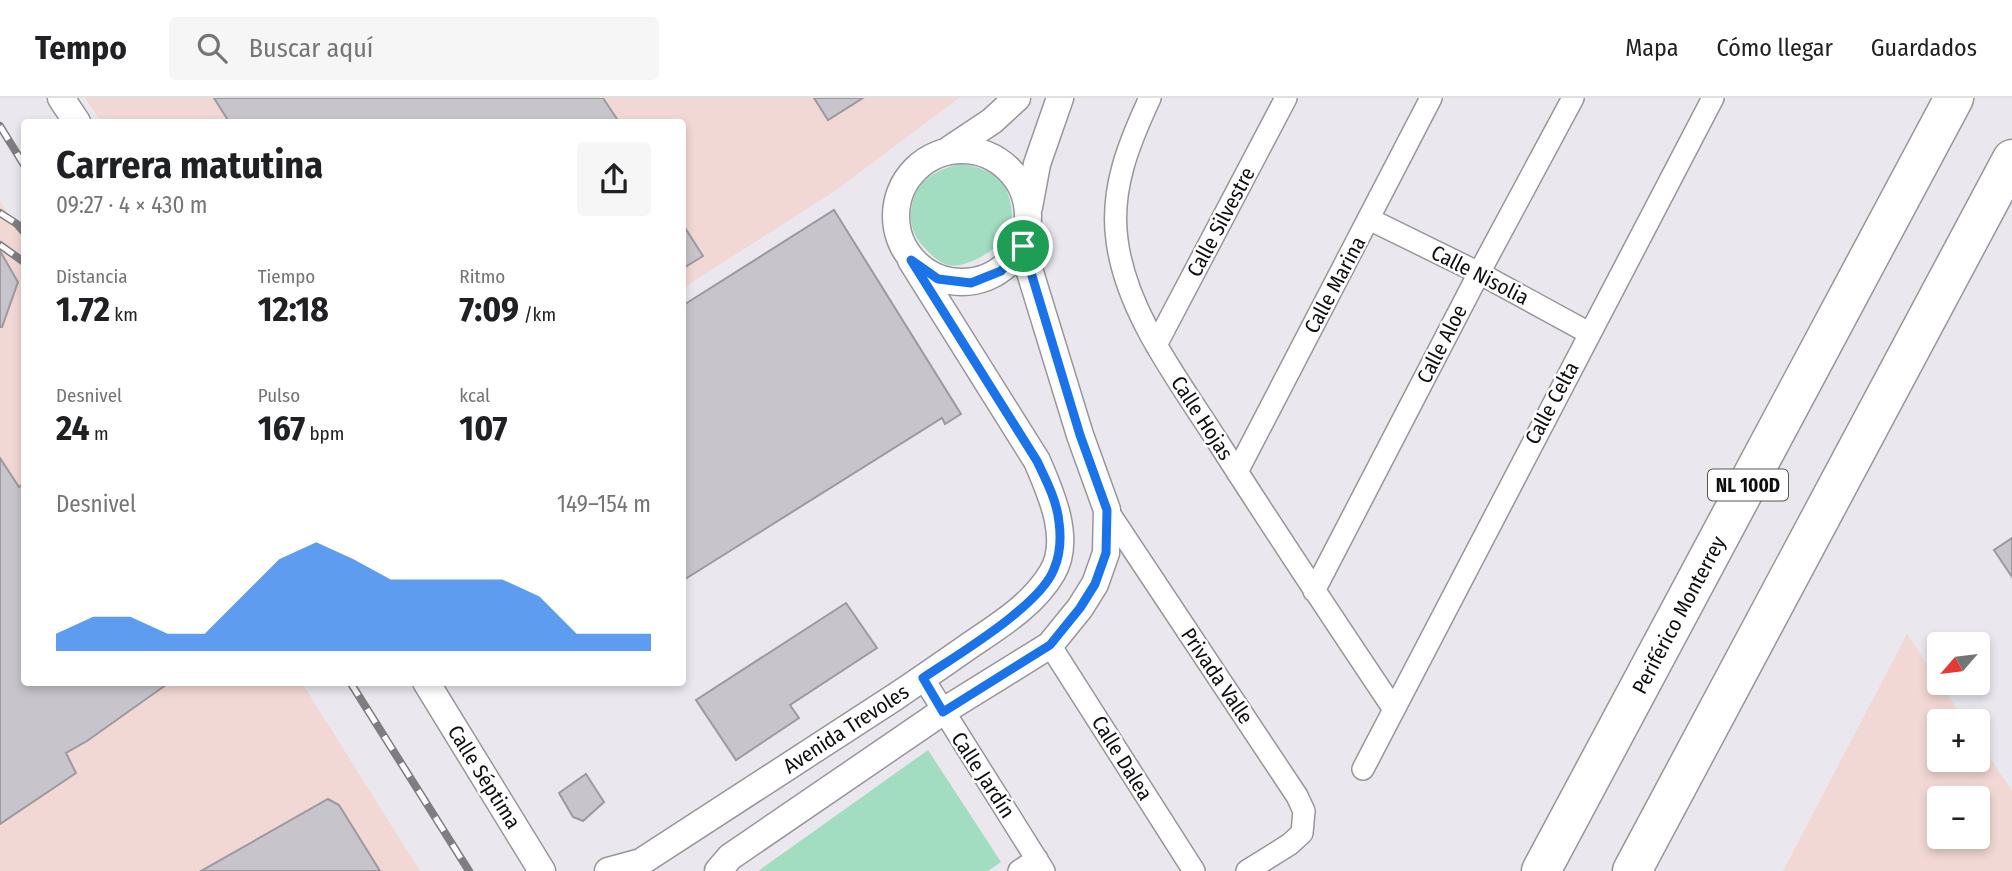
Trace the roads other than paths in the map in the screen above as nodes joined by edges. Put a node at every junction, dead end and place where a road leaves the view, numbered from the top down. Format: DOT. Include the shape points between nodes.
graph roads {
  1 [pos="61,98"];
  2 [pos="1017,98"];
  3 [pos="1060,98"];
  4 [pos="1150,98"];
  5 [pos="1286,98"];
  6 [pos="1431,98"];
  7 [pos="1573,98"];
  8 [pos="1713,98"];
  9 [pos="1954,98"];
  10 [pos="75,119"];
  11 [pos="950,149"];
  12 [pos="2012,159"];
  13 [pos="1029,207"];
  14 [pos="1369,219"];
  15 [pos="1023,246"];
  16 [pos="911,260"];
  17 [pos="1479,273"];
  18 [pos="1589,333"];
  19 [pos="1156,345"];
  20 [pos="1237,472"];
  21 [pos="1107,510"];
  22 [pos="1314,591"];
  23 [pos="1050,645"];
  24 [pos="923,678"];
  25 [pos="428,686"];
  26 [pos="1393,708"];
  27 [pos="943,712"];
  28 [pos="1363,769"];
  29 [pos="729,866"];
  30 [pos="644,867"];
  31 [pos="1033,867"];
  32 [pos="542,871"];
  33 [pos="608,871"];
  34 [pos="1194,871"];
  35 [pos="1247,871"];
  36 [pos="1541,871"];
  37 [pos="1632,871"];
  1 -- 10 [label="street"];
  2 -- 11 [label="street"];
  3 -- 13 [label="street" via="1037,164"];
  4 -- 19 [label="street, Calle Hojas" via="1120,173 1115,217 1122,270"];
  5 -- 19 [label="street, Calle Silvestre"];
  6 -- 14 [label="street, Calle Marina"];
  7 -- 17 [label="street, Calle Aloe"];
  8 -- 18 [label="street, Calle Celta"];
  9 -- 36 [label="highway, Periférico Monterrey / NL 100D"];
  11 -- 13 [label="street" via="977,150 1002,161 1020,181"];
  11 -- 16 [label="street" via="928,157 910,172 899,193 897,228"];
  12 -- 37 [label="highway"];
  13 -- 15 [label="street"];
  14 -- 17 [label="street, Calle Nisolia"];
  14 -- 20 [label="street, Calle Marina"];
  15 -- 16 [label="street" via="1001,271 971,283 938,279"];
  15 -- 21 [label="street, Avenida Trevoles"];
  16 -- 24 [label="street, Avenida Trevoles" via="1037,461 1059,519 1060,544 1054,571 1033,598"];
  17 -- 18 [label="street, Calle Nisolia"];
  17 -- 22 [label="street, Calle Aloe"];
  18 -- 26 [label="street, Calle Celta"];
  19 -- 20 [label="street, Calle Hojas"];
  20 -- 22 [label="street, Calle Hojas"];
  21 -- 23 [label="street, Avenida Trevoles" via="1106,553 1095,584"];
  21 -- 35 [label="street, Privada Valle" via="1304,811 1302,833"];
  22 -- 26 [label="street, Calle Hojas"];
  23 -- 27 [label="street, Avenida Trevoles"];
  23 -- 34 [label="street, Calle Dalea"];
  24 -- 27 [label="street, Calle Jardín"];
  24 -- 30 [label="street, Avenida Trevoles"];
  25 -- 32 [label="street, Calle Séptima"];
  26 -- 28 [label="street, Calle Celta"];
  27 -- 29 [label="street, Avenida Trevoles"];
  27 -- 31 [label="street, Calle Jardín"];
  30 -- 33 [label="street, Avenida Trevoles"];
}
